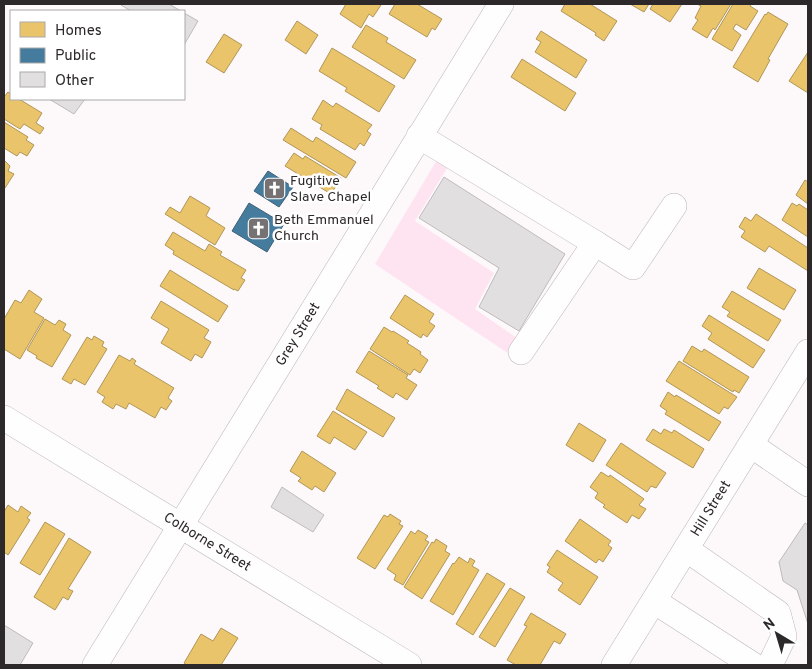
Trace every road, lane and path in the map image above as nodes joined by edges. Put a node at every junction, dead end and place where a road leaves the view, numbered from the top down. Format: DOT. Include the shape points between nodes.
graph roads {
  1 [pos="500,4"];
  2 [pos="419,136"];
  3 [pos="674,206"];
  4 [pos="595,243"];
  5 [pos="521,352"];
  6 [pos="808,352"];
  7 [pos="4,418"];
  8 [pos="751,445"];
  9 [pos="808,484"];
  10 [pos="181,526"];
  11 [pos="686,549"];
  12 [pos="654,601"];
  13 [pos="95,665"];
  14 [pos="409,665"];
  15 [pos="614,665"];
  16 [pos="753,665"];
  17 [pos="770,665"];
  1 -- 2 [label="street, Grey Street"];
  2 -- 4 [label="street"];
  2 -- 10 [label="street, Grey Street"];
  3 -- 4 [label="street" via="633,267"];
  4 -- 5 [label="street"];
  6 -- 8 [label="street, Hill Street"];
  7 -- 10 [label="street, Colborne Street"];
  8 -- 9 [label="street"];
  8 -- 11 [label="street, Hill Street"];
  10 -- 13 [label="street, Grey Street"];
  10 -- 14 [label="street, Colborne Street"];
  11 -- 12 [label="street, Hill Street"];
  11 -- 17 [label="street" via="778,613 784,636"];
  12 -- 15 [label="street, Hill Street"];
  12 -- 16 [label="street"];
}
